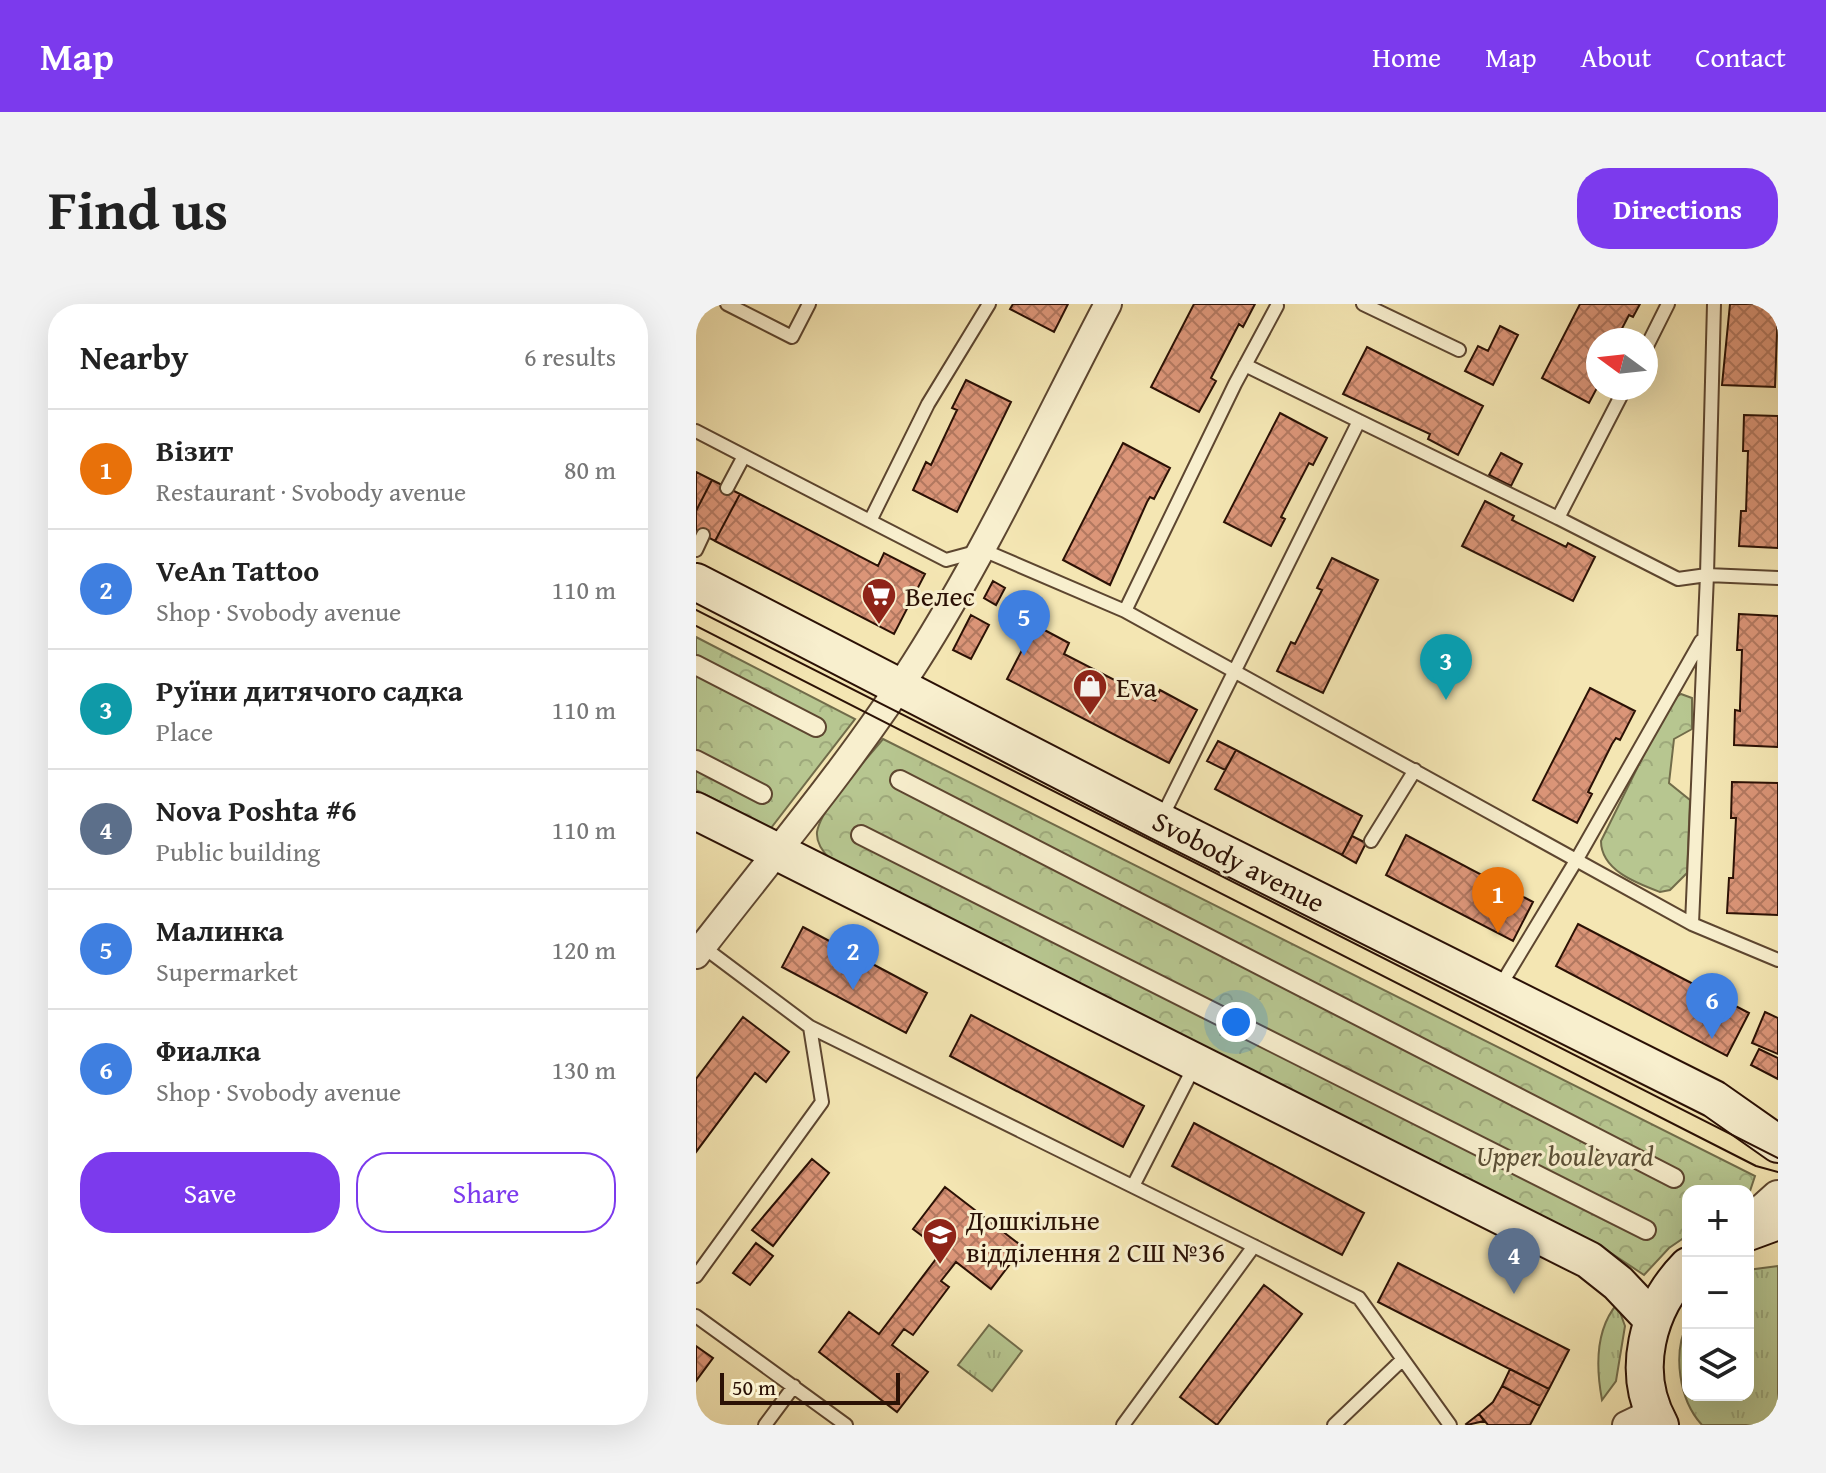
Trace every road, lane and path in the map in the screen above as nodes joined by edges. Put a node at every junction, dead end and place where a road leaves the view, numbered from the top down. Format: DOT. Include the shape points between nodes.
graph roads {
  1 [pos="727,304"];
  2 [pos="809,304"];
  3 [pos="989,304"];
  4 [pos="1108,304"];
  5 [pos="1363,304"];
  6 [pos="1668,304"];
  7 [pos="1714,304"];
  8 [pos="1277,306"];
  9 [pos="1656,328"];
  10 [pos="1459,350"];
  11 [pos="1245,365"];
  12 [pos="1619,400"];
  13 [pos="1359,421"];
  14 [pos="696,431"];
  15 [pos="744,456"];
  16 [pos="727,488"];
  17 [pos="1558,518"];
  18 [pos="870,521"];
  19 [pos="703,535"];
  20 [pos="696,550"];
  21 [pos="983,550"];
  22 [pos="1707,575"];
  23 [pos="1778,578"];
  24 [pos="696,582"];
  25 [pos="1125,611"];
  26 [pos="1702,639"];
  27 [pos="696,665"];
  28 [pos="1235,671"];
  29 [pos="900,687"];
  30 [pos="816,727"];
  31 [pos="696,760"];
  32 [pos="1415,770"];
  33 [pos="900,780"];
  34 [pos="762,794"];
  35 [pos="696,811"];
  36 [pos="1159,821"];
  37 [pos="861,835"];
  38 [pos="1371,841"];
  39 [pos="775,852"];
  40 [pos="1577,859"];
  41 [pos="1692,924"];
  42 [pos="699,950"];
  43 [pos="1778,960"];
  44 [pos="1497,991"];
  45 [pos="810,1027"];
  46 [pos="1196,1063"];
  47 [pos="1778,1144"];
  48 [pos="1674,1178"];
  49 [pos="1133,1186"];
  50 [pos="1778,1197"];
  51 [pos="1754,1219"];
  52 [pos="1778,1221"];
  53 [pos="1646,1230"];
  54 [pos="1754,1231"];
  55 [pos="1778,1232"];
  56 [pos="1754,1234"];
  57 [pos="1254,1246"];
  58 [pos="1682,1272"];
  59 [pos="696,1276"];
  60 [pos="696,1316"];
  61 [pos="1652,1319"];
  62 [pos="1402,1360"];
  63 [pos="794,1386"];
  64 [pos="1647,1421"];
  65 [pos="765,1425"];
  66 [pos="846,1425"];
  67 [pos="1123,1425"];
  68 [pos="1334,1425"];
  69 [pos="1450,1425"];
  1 -- 2 [label="lane" via="792,337"];
  3 -- 18 [label="lane" via="928,404"];
  4 -- 21 [label="street"];
  5 -- 10 [label="lane"];
  6 -- 9 [label="lane"];
  7 -- 22 [label="lane"];
  8 -- 11 [label="lane"];
  11 -- 13 [label="lane"];
  11 -- 25 [label="lane"];
  12 -- 17 [label="lane"];
  13 -- 17 [label="lane"];
  13 -- 28 [label="lane"];
  14 -- 15 [label="lane"];
  15 -- 16 [label="lane"];
  15 -- 18 [label="lane"];
  17 -- 22 [label="lane" via="1678,579"];
  18 -- 21 [label="lane" via="946,560"];
  19 -- 20 [label="lane"];
  21 -- 25 [label="lane"];
  21 -- 29 [label="street"];
  22 -- 23 [label="lane"];
  22 -- 26 [label="lane"];
  24 -- 29 [label="main road, Svobody avenue"];
  25 -- 28 [label="lane"];
  26 -- 40 [label="lane"];
  26 -- 41 [label="lane"];
  27 -- 30 [label="street"];
  28 -- 32 [label="lane"];
  28 -- 36 [label="lane"];
  29 -- 36 [label="main road, Svobody avenue"];
  29 -- 39 [label="street"];
  31 -- 34 [label="street"];
  32 -- 38 [label="lane"];
  32 -- 40 [label="lane"];
  33 -- 48 [label="street"];
  35 -- 39 [label="main road"];
  36 -- 44 [label="main road, Svobody avenue"];
  37 -- 53 [label="street"];
  39 -- 42 [label="street"];
  39 -- 46 [label="main road"];
  40 -- 41 [label="lane"];
  40 -- 44 [label="lane"];
  41 -- 43 [label="lane"];
  42 -- 45 [label="lane"];
  44 -- 47 [label="main road, Svobody avenue" via="1714,1099"];
  45 -- 49 [label="lane"];
  45 -- 59 [label="lane" via="822,1102"];
  46 -- 49 [label="lane"];
  46 -- 61 [label="main road" via="1589,1260"];
  49 -- 57 [label="lane"];
  50 -- 51 [label="street"];
  52 -- 54 [label="main road"];
  55 -- 56 [label="main road"];
  57 -- 62 [label="lane" via="1359,1298"];
  57 -- 67 [label="lane"];
  58 -- 61 [label="main road"];
  60 -- 63 [label="lane"];
  61 -- 64 [label="main road" via="1644,1366"];
  62 -- 68 [label="lane"];
  62 -- 69 [label="lane"];
  63 -- 65 [label="lane"];
  63 -- 66 [label="lane"];
}
